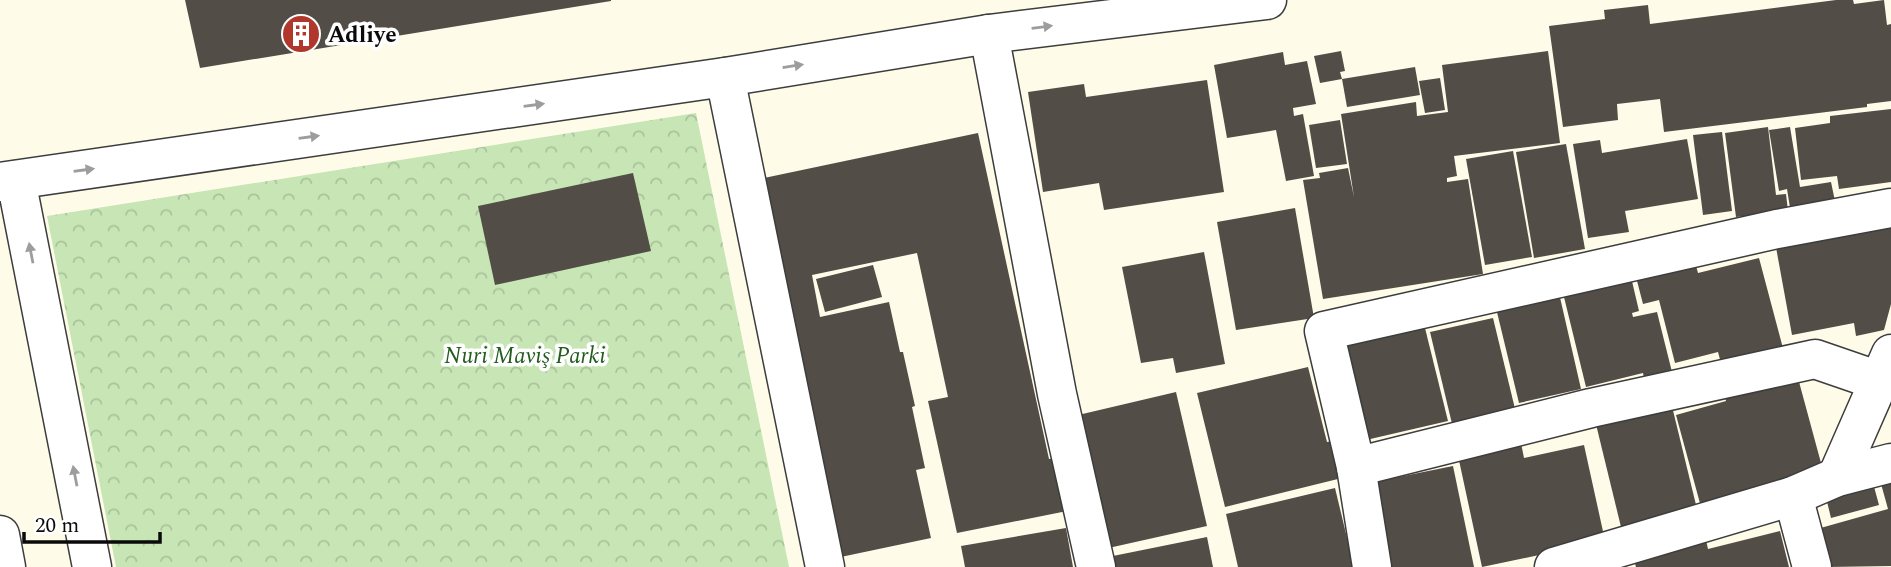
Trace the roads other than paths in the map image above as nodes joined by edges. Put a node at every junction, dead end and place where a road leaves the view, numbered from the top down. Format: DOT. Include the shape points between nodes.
graph roads {
  1 [pos="1267,0"];
  2 [pos="989,34"];
  3 [pos="725,77"];
  4 [pos="8,181"];
  5 [pos="1891,208"];
  6 [pos="1885,367"];
  7 [pos="1891,463"];
  8 [pos="1356,467"];
  9 [pos="1837,477"];
  10 [pos="1793,496"];
  11 [pos="0,535"];
  12 [pos="6,567"];
  13 [pos="92,567"];
  14 [pos="825,567"];
  15 [pos="1096,567"];
  16 [pos="1372,567"];
  17 [pos="1554,567"];
  18 [pos="1812,567"];
  2 -- 1 [label="street, one-way"];
  3 -- 2 [label="street, one-way"];
  2 -- 15 [label="street" via="1057,394"];
  4 -- 3 [label="street, one-way"];
  3 -- 14 [label="street"];
  13 -- 4 [label="street, one-way"];
  5 -- 8 [label="street" via="1777,229 1324,331"];
  6 -- 8 [label="street" via="1815,359 1591,408"];
  6 -- 9 [label="street"];
  7 -- 9 [label="street"];
  8 -- 16 [label="street"];
  9 -- 10 [label="street"];
  10 -- 17 [label="street"];
  10 -- 18 [label="street"];
  11 -- 12 [label="street"];
}
